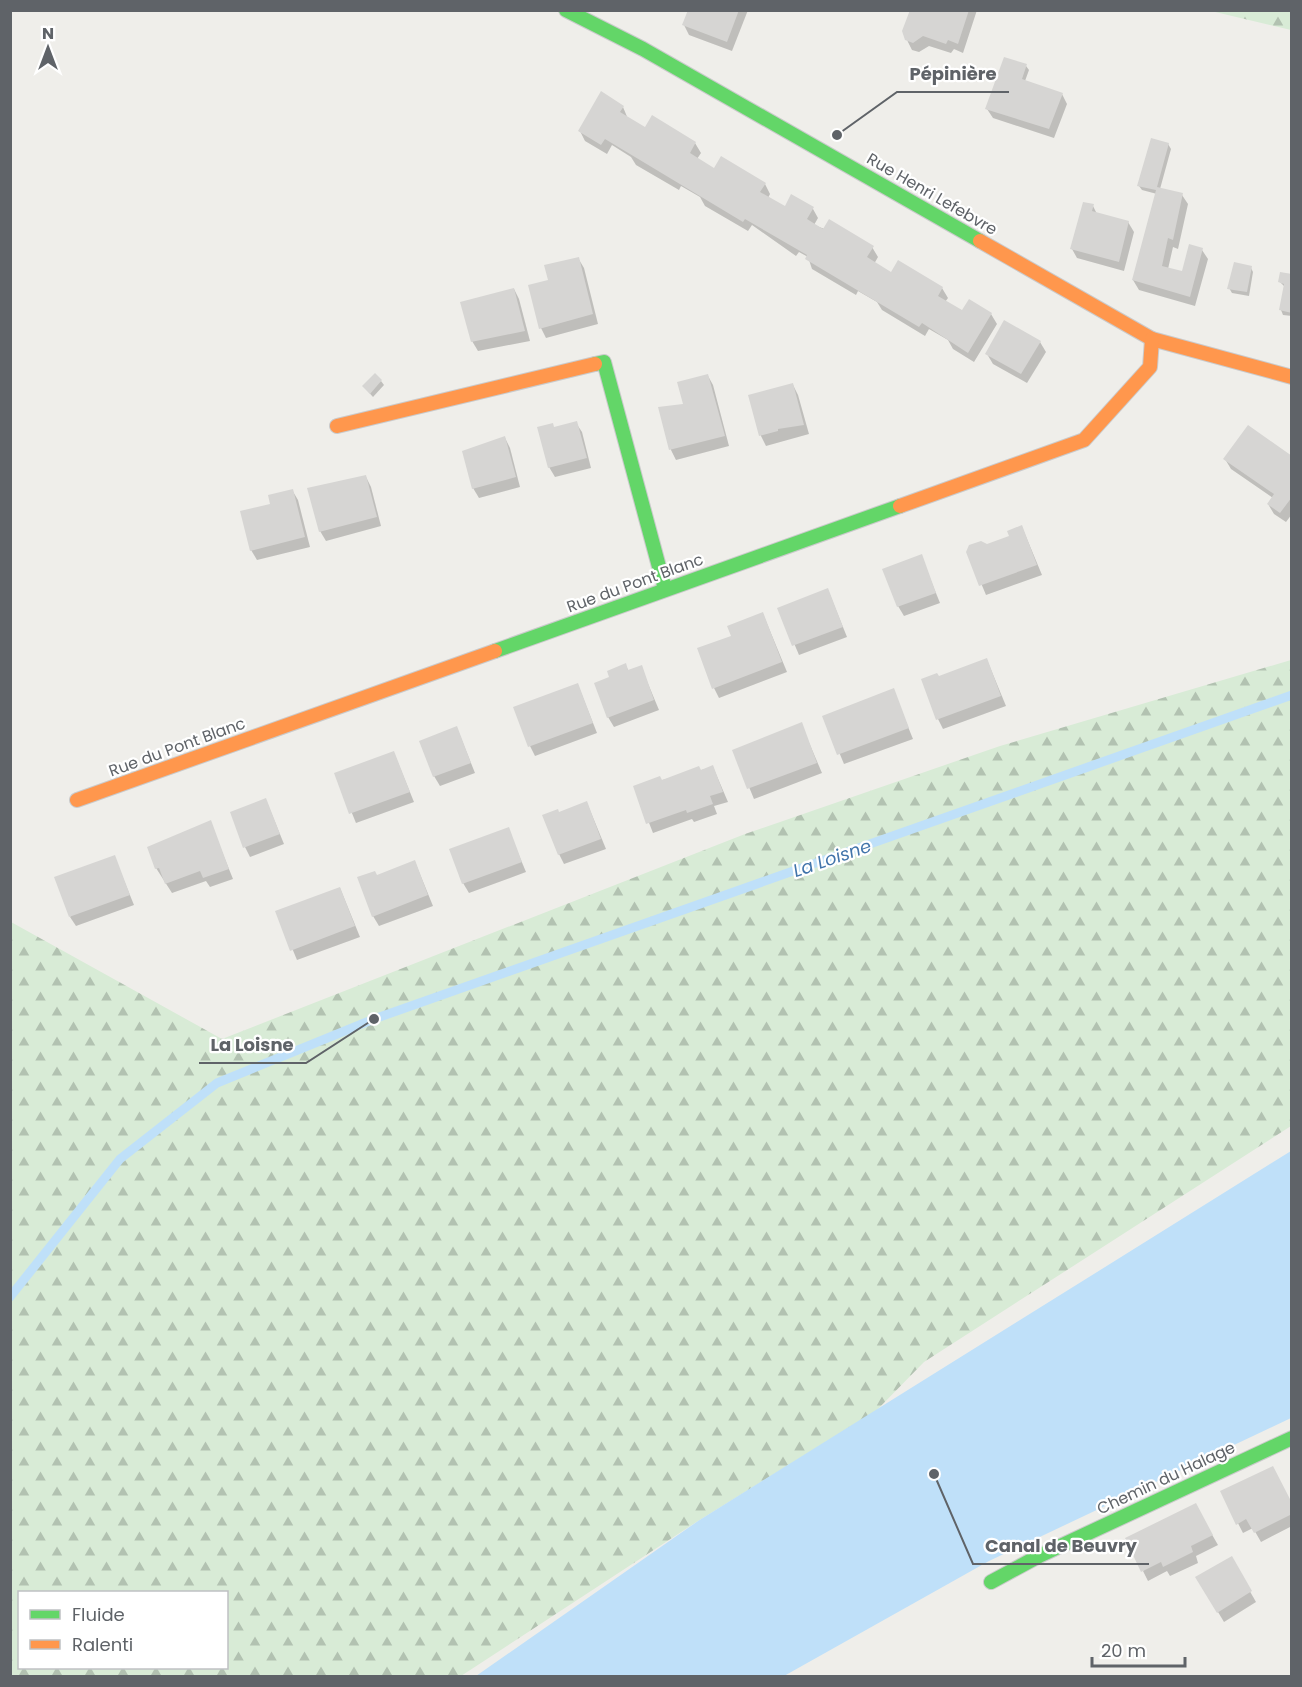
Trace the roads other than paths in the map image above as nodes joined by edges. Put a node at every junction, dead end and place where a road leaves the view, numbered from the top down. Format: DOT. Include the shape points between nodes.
graph roads {
  1 [pos="566,10"];
  2 [pos="1152,339"];
  3 [pos="1292,377"];
  4 [pos="337,426"];
  5 [pos="665,589"];
  6 [pos="77,800"];
  7 [pos="1292,1437"];
  8 [pos="991,1582"];
  1 -- 2 [label="street, Rue Henri Lefebvre"];
  2 -- 3 [label="street, Rue Henri Lefebvre"];
  2 -- 5 [label="street, Rue du Pont Blanc" via="1150,367 1084,440"];
  4 -- 5 [label="street" via="604,362"];
  5 -- 6 [label="street, Rue du Pont Blanc"];
  7 -- 8 [label="street, Chemin du Halage"];
}
